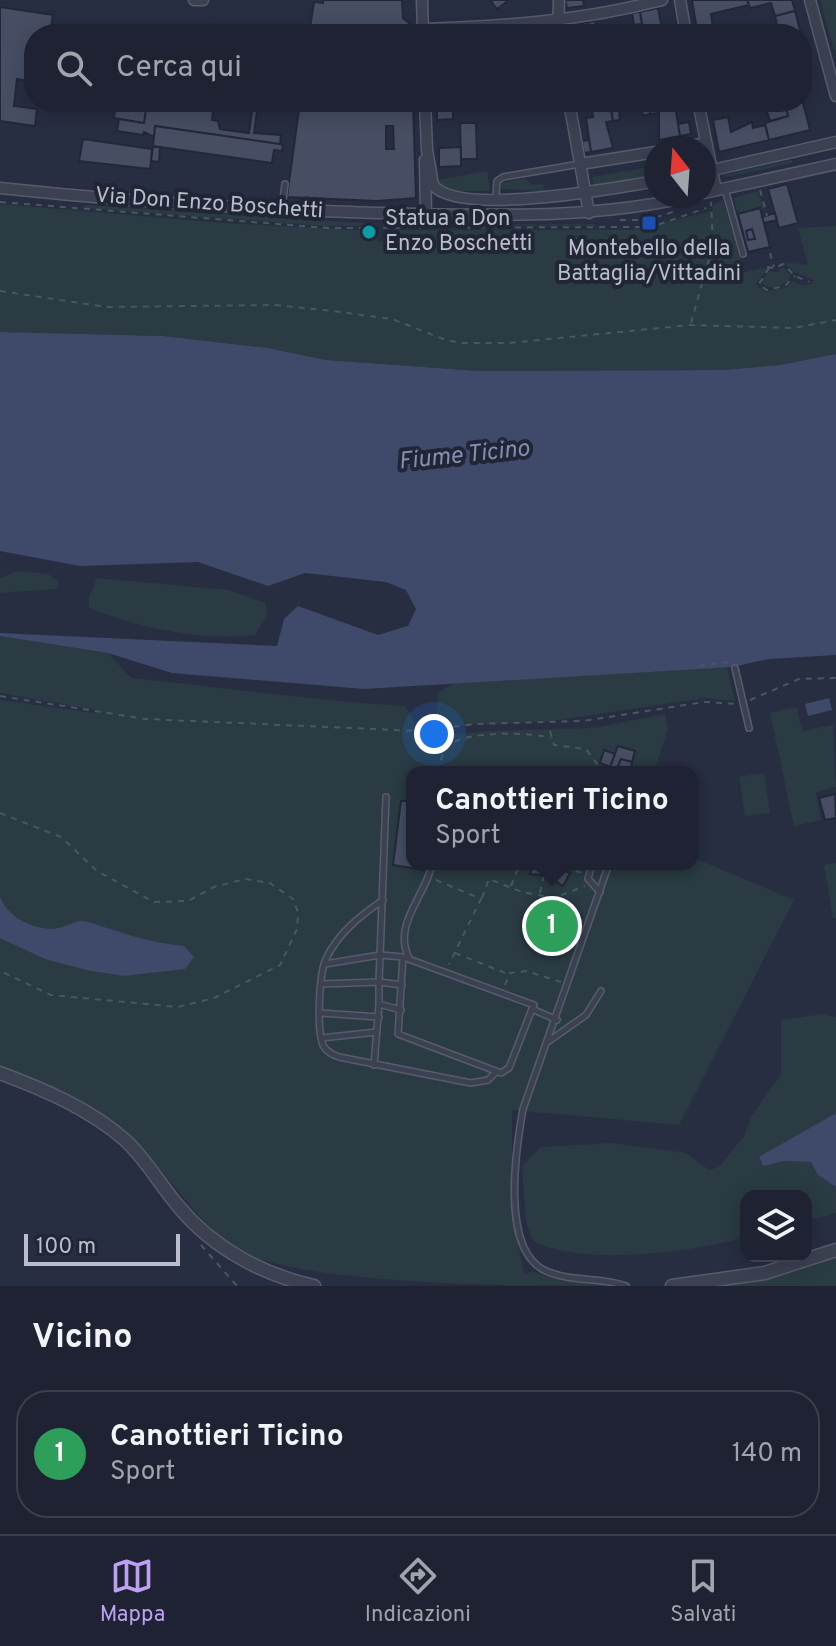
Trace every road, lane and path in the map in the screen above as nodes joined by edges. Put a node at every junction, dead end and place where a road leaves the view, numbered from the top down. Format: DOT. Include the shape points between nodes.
graph roads {
  1 [pos="194,0"];
  2 [pos="203,0"];
  3 [pos="422,0"];
  4 [pos="559,0"];
  5 [pos="662,0"];
  6 [pos="680,0"];
  7 [pos="810,0"];
  8 [pos="555,21"];
  9 [pos="423,24"];
  10 [pos="519,24"];
  11 [pos="556,24"];
  12 [pos="684,24"];
  13 [pos="830,59"];
  14 [pos="836,96"];
  15 [pos="425,112"];
  16 [pos="571,112"];
  17 [pos="700,112"];
  18 [pos="705,136"];
  19 [pos="836,142"];
  20 [pos="427,150"];
  21 [pos="644,154"];
  22 [pos="580,164"];
  23 [pos="836,164"];
  24 [pos="716,169"];
  25 [pos="644,183"];
  26 [pos="716,183"];
  27 [pos="285,184"];
  28 [pos="0,188"];
  29 [pos="720,189"];
  30 [pos="760,189"];
  31 [pos="716,190"];
  32 [pos="586,194"];
  33 [pos="496,197"];
  34 [pos="644,204"];
  35 [pos="282,209"];
  36 [pos="589,213"];
  37 [pos="767,216"];
  38 [pos="422,217"];
  39 [pos="605,220"];
  40 [pos="383,222"];
  41 [pos="606,227"];
  42 [pos="382,228"];
  43 [pos="421,229"];
  44 [pos="770,253"];
  45 [pos="743,254"];
  46 [pos="775,268"];
  47 [pos="795,276"];
  48 [pos="809,282"];
  49 [pos="0,291"];
  50 [pos="836,320"];
  51 [pos="690,325"];
  52 [pos="733,665"];
  53 [pos="699,666"];
  54 [pos="836,678"];
  55 [pos="0,696"];
  56 [pos="743,703"];
  57 [pos="749,728"];
  58 [pos="550,731"];
  59 [pos="551,738"];
  60 [pos="440,766"];
  61 [pos="599,766"];
  62 [pos="386,797"];
  63 [pos="0,813"];
  64 [pos="431,870"];
  65 [pos="518,870"];
  66 [pos="576,870"];
  67 [pos="607,870"];
  68 [pos="588,872"];
  69 [pos="544,874"];
  70 [pos="429,877"];
  71 [pos="591,884"];
  72 [pos="511,887"];
  73 [pos="600,892"];
  74 [pos="542,895"];
  75 [pos="554,898"];
  76 [pos="481,899"];
  77 [pos="383,900"];
  78 [pos="542,914"];
  79 [pos="547,916"];
  80 [pos="453,952"];
  81 [pos="380,955"];
  82 [pos="406,958"];
  83 [pos="325,964"];
  84 [pos="0,971"];
  85 [pos="446,973"];
  86 [pos="509,975"];
  87 [pos="379,982"];
  88 [pos="322,984"];
  89 [pos="402,985"];
  90 [pos="568,985"];
  91 [pos="601,991"];
  92 [pos="501,993"];
  93 [pos="379,1004"];
  94 [pos="533,1007"];
  95 [pos="401,1010"];
  96 [pos="320,1013"];
  97 [pos="379,1017"];
  98 [pos="557,1020"];
  99 [pos="377,1032"];
  100 [pos="321,1038"];
  101 [pos="548,1042"];
  102 [pos="374,1065"];
  103 [pos="0,1073"];
  104 [pos="495,1073"];
  105 [pos="193,1234"];
  106 [pos="836,1250"];
  107 [pos="237,1286"];
  108 [pos="314,1286"];
  109 [pos="626,1286"];
  110 [pos="672,1286"];
  1 -- 2 [label="street"];
  3 -- 9 [label="street"];
  4 -- 8 [label="street"];
  5 -- 8 [label="street"];
  6 -- 12 [label="street"];
  7 -- 13 [label="street"];
  8 -- 10 [label="street"];
  8 -- 11 [label="street"];
  13 -- 14 [label="street"];
  15 -- 20 [label="street"];
  16 -- 22 [label="street"];
  17 -- 18 [label="street"];
  19 -- 24 [label="street"];
  20 -- 33 [label="street" via="439,192"];
  20 -- 38 [label="street"];
  21 -- 22 [label="street"];
  22 -- 32 [label="street"];
  22 -- 33 [label="lane" via="503,177 497,181"];
  23 -- 29 [label="street"];
  25 -- 32 [label="street"];
  26 -- 29 [label="street"];
  27 -- 35 [label="lane"];
  28 -- 35 [label="street, Via Don Enzo Boschetti"];
  29 -- 31 [label="street"];
  29 -- 45 [label="lane"];
  29 -- 51 [label="path" via="709,211 713,245"];
  30 -- 37 [label="path"];
  32 -- 33 [label="street"];
  32 -- 36 [label="street"];
  34 -- 36 [label="street, Via Don Enzo Boschetti"];
  35 -- 38 [label="street, Via Don Enzo Boschetti"];
  36 -- 38 [label="street, Via Don Enzo Boschetti"];
  38 -- 43 [label="path"];
  39 -- 41 [label="path"];
  40 -- 42 [label="path"];
  44 -- 46 [label="path"];
  46 -- 47 [label="path" via="783,264"];
  46 -- 47 [label="path" via="768,268 760,281 766,290 785,286"];
  47 -- 48 [label="path"];
  49 -- 51 [label="path" via="107,307 276,305 333,311 392,319 463,343"];
  50 -- 51 [label="path" via="773,329"];
  52 -- 53 [label="path"];
  52 -- 56 [label="lane"];
  54 -- 56 [label="path" via="799,679"];
  55 -- 56 [label="path" via="146,719 419,731 583,721 704,702"];
  56 -- 57 [label="lane"];
  58 -- 59 [label="path"];
  59 -- 60 [label="path" via="460,738 446,749"];
  59 -- 61 [label="path" via="559,747 586,749"];
  62 -- 77 [label="lane"];
  63 -- 84 [label="path" via="61,837 97,871 154,902 188,901 245,879 270,883 293,899 298,912 297,929 280,965 214,998 178,1007 51,995"];
  64 -- 70 [label="lane"];
  65 -- 72 [label="path"];
  66 -- 68 [label="path"];
  67 -- 73 [label="lane"];
  68 -- 71 [label="lane"];
  69 -- 74 [label="path"];
  70 -- 76 [label="path"];
  70 -- 82 [label="lane" via="406,919"];
  71 -- 73 [label="lane"];
  71 -- 75 [label="path"];
  72 -- 74 [label="path"];
  72 -- 76 [label="path" via="489,879"];
  73 -- 90 [label="lane"];
  74 -- 75 [label="path"];
  74 -- 78 [label="path" via="547,905"];
  75 -- 79 [label="path"];
  76 -- 80 [label="path"];
  77 -- 81 [label="lane"];
  77 -- 83 [label="lane" via="348,927"];
  80 -- 85 [label="path"];
  80 -- 86 [label="path"];
  81 -- 82 [label="lane"];
  81 -- 83 [label="lane"];
  81 -- 87 [label="lane"];
  82 -- 85 [label="lane"];
  82 -- 89 [label="lane"];
  83 -- 88 [label="lane"];
  85 -- 92 [label="lane"];
  86 -- 90 [label="path" via="526,971"];
  86 -- 92 [label="path"];
  87 -- 88 [label="lane"];
  87 -- 89 [label="lane"];
  87 -- 93 [label="lane"];
  88 -- 96 [label="lane"];
  89 -- 95 [label="lane"];
  90 -- 98 [label="lane"];
  91 -- 101 [label="lane" via="580,1021"];
  92 -- 94 [label="lane"];
  93 -- 95 [label="lane"];
  93 -- 97 [label="lane"];
  94 -- 98 [label="lane"];
  94 -- 104 [label="lane" via="509,1068"];
  95 -- 104 [label="lane" via="398,1034"];
  96 -- 97 [label="lane"];
  96 -- 100 [label="lane"];
  97 -- 99 [label="lane"];
  98 -- 101 [label="lane"];
  99 -- 100 [label="lane"];
  99 -- 102 [label="lane"];
  100 -- 102 [label="lane" via="332,1055"];
  101 -- 109 [label="lane" via="523,1109 516,1149 520,1235 529,1256 543,1270"];
  102 -- 104 [label="lane" via="471,1083"];
  103 -- 108 [label="street" via="108,1126 213,1240 258,1268"];
  105 -- 107 [label="path"];
  106 -- 110 [label="street" via="765,1273"];
}
